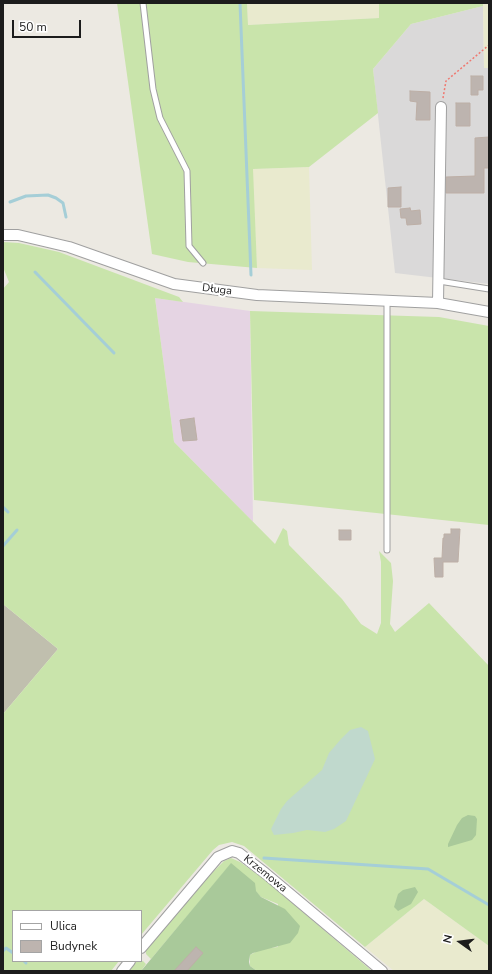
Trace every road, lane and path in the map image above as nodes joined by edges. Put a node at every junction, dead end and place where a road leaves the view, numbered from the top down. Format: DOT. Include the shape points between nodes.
graph roads {
  1 [pos="143,3"];
  2 [pos="489,3"];
  3 [pos="489,24"];
  4 [pos="489,45"];
  5 [pos="441,107"];
  6 [pos="3,235"];
  7 [pos="203,263"];
  8 [pos="438,281"];
  9 [pos="489,289"];
  10 [pos="387,300"];
  11 [pos="438,303"];
  12 [pos="489,312"];
  13 [pos="387,550"];
  14 [pos="142,947"];
  15 [pos="129,962"];
  16 [pos="122,971"];
  17 [pos="382,971"];
  1 -- 7 [label="lane" via="153,89 160,118 187,171 189,246"];
  2 -- 3 [label="path"];
  4 -- 5 [label="path" via="446,81"];
  5 -- 8 [label="street"];
  6 -- 10 [label="street, Długa" via="18,235 69,247 174,284 257,295"];
  8 -- 9 [label="lane"];
  8 -- 11 [label="street"];
  10 -- 11 [label="street, Długa"];
  10 -- 13 [label="lane"];
  11 -- 12 [label="street, Długa"];
  14 -- 17 [label="street, Krzemowa" via="218,857 232,852 239,853 266,873"];
  15 -- 16 [label="street"];
}
